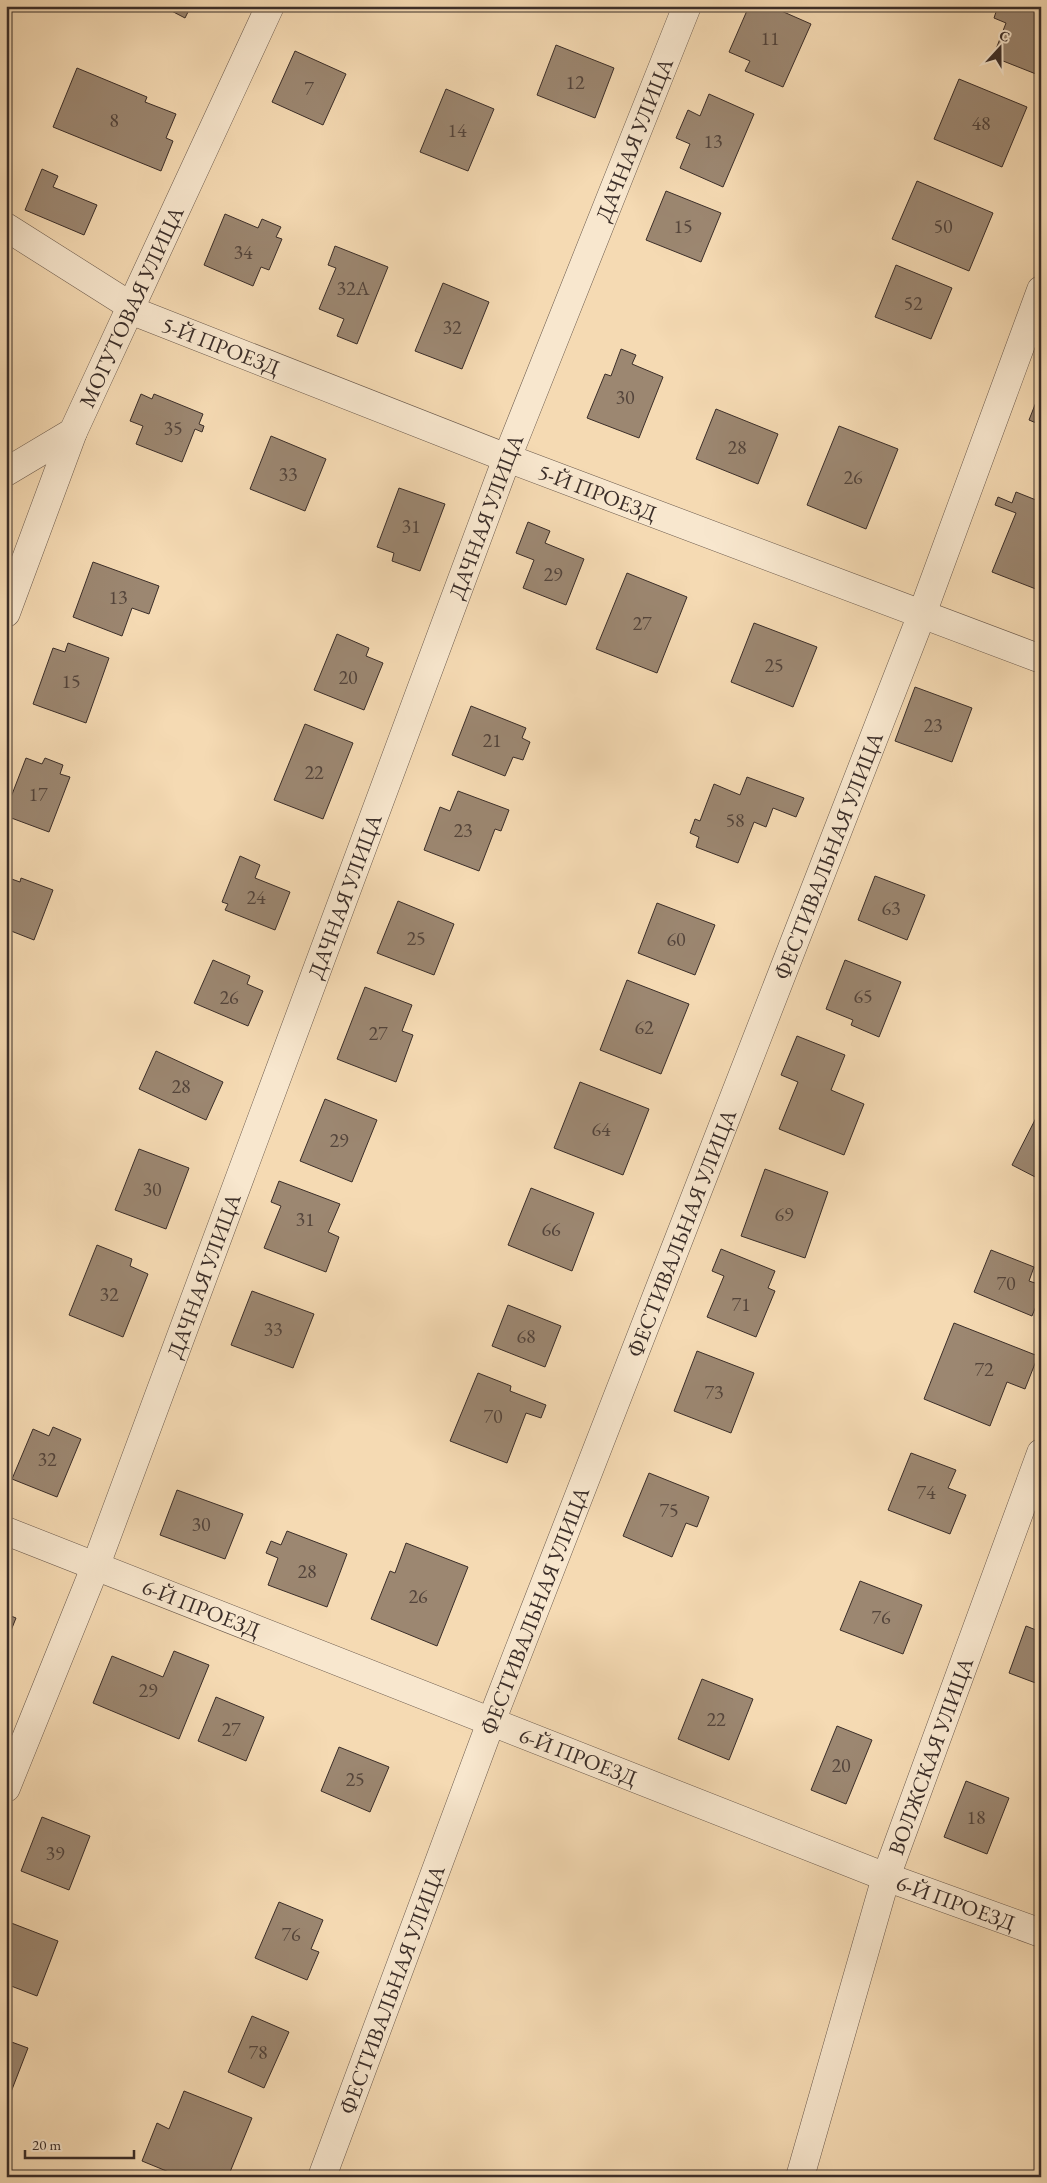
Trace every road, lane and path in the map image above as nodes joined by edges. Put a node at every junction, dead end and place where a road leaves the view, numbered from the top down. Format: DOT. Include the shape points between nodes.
graph roads {
  1 [pos="270,6"];
  2 [pos="687,6"];
  3 [pos="6,227"];
  4 [pos="1041,290"];
  5 [pos="130,310"];
  6 [pos="73,432"];
  7 [pos="507,458"];
  8 [pos="6,472"];
  9 [pos="6,613"];
  10 [pos="922,614"];
  11 [pos="1041,659"];
  12 [pos="1041,1453"];
  13 [pos="6,1531"];
  14 [pos="96,1565"];
  15 [pos="491,1722"];
  16 [pos="6,1788"];
  17 [pos="886,1877"];
  18 [pos="1041,1933"];
  19 [pos="322,2177"];
  20 [pos="800,2177"];
  1 -- 5 [label="street, МОГУТОВАЯ УЛИЦА"];
  2 -- 7 [label="street, ДАЧНАЯ УЛИЦА"];
  3 -- 5 [label="street, 5-Й ПРОЕЗД" via="126,303"];
  4 -- 10 [label="street, ФЕСТИВАЛЬНАЯ УЛИЦА"];
  5 -- 6 [label="street, МОГУТОВАЯ УЛИЦА"];
  5 -- 7 [label="street, 5-Й ПРОЕЗД"];
  6 -- 8 [label="street"];
  6 -- 9 [label="street, МОГУТОВАЯ УЛИЦА"];
  7 -- 10 [label="street, 5-Й ПРОЕЗД"];
  7 -- 14 [label="street, ДАЧНАЯ УЛИЦА"];
  10 -- 11 [label="street, 5-Й ПРОЕЗД"];
  10 -- 15 [label="street, ФЕСТИВАЛЬНАЯ УЛИЦА"];
  12 -- 17 [label="street, ВОЛЖСКАЯ УЛИЦА"];
  13 -- 14 [label="street, 6-Й ПРОЕЗД"];
  14 -- 15 [label="street, 6-Й ПРОЕЗД"];
  14 -- 16 [label="street, ДАЧНАЯ УЛИЦА"];
  15 -- 17 [label="street, 6-Й ПРОЕЗД"];
  15 -- 19 [label="street, ФЕСТИВАЛЬНАЯ УЛИЦА"];
  17 -- 18 [label="street, 6-Й ПРОЕЗД"];
  17 -- 20 [label="street, ВОЛЖСКАЯ УЛИЦА"];
}
